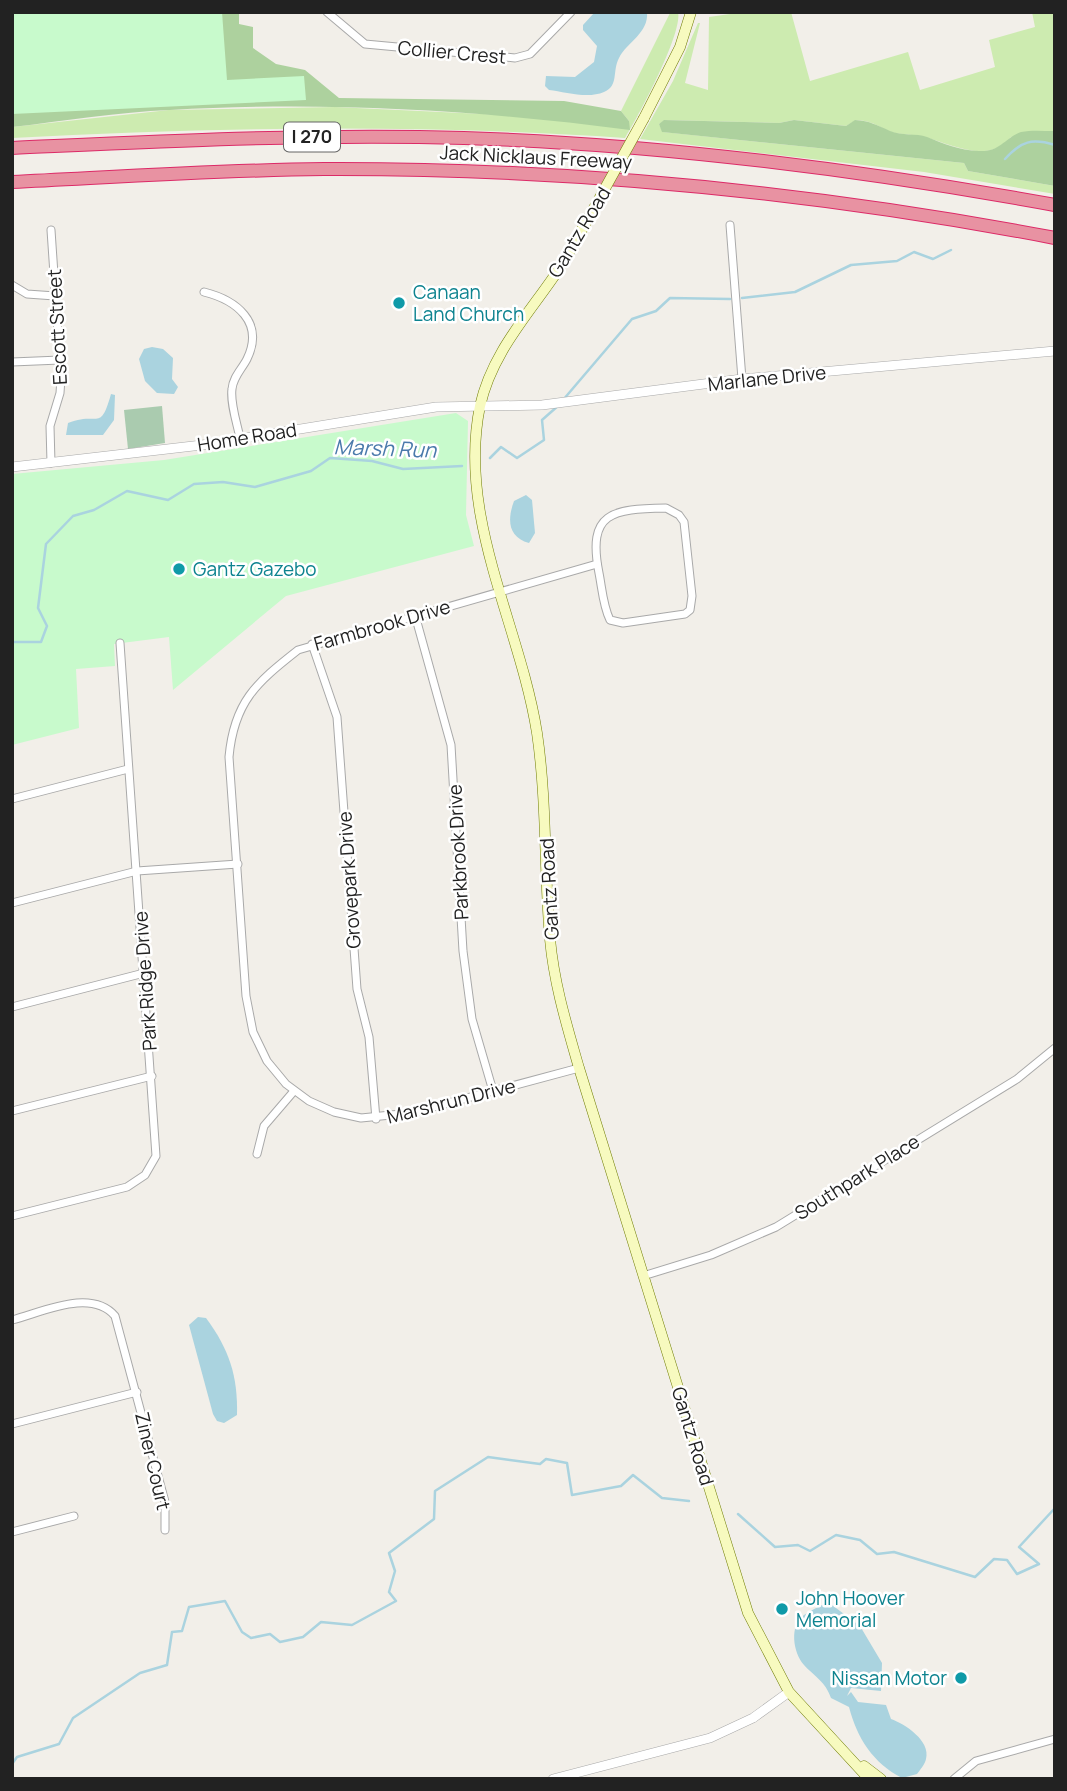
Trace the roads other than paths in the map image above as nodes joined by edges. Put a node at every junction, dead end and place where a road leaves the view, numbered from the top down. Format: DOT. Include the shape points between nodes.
graph roads {
  1 [pos="327,12"];
  2 [pos="570,12"];
  3 [pos="691,12"];
  4 [pos="12,148"];
  5 [pos="12,182"];
  6 [pos="1055,205"];
  7 [pos="730,225"];
  8 [pos="51,230"];
  9 [pos="1055,238"];
  10 [pos="12,285"];
  11 [pos="204,292"];
  12 [pos="55,296"];
  13 [pos="1055,351"];
  14 [pos="60,360"];
  15 [pos="12,362"];
  16 [pos="742,379"];
  17 [pos="481,405"];
  18 [pos="240,438"];
  19 [pos="51,463"];
  20 [pos="12,467"];
  21 [pos="597,564"];
  22 [pos="501,591"];
  23 [pos="415,615"];
  24 [pos="120,643"];
  25 [pos="313,644"];
  26 [pos="128,769"];
  27 [pos="12,799"];
  28 [pos="238,864"];
  29 [pos="137,871"];
  30 [pos="239,886"];
  31 [pos="12,903"];
  32 [pos="144,973"];
  33 [pos="12,1007"];
  34 [pos="1055,1048"];
  35 [pos="579,1068"];
  36 [pos="152,1076"];
  37 [pos="293,1091"];
  38 [pos="492,1091"];
  39 [pos="12,1111"];
  40 [pos="376,1119"];
  41 [pos="257,1154"];
  42 [pos="12,1216"];
  43 [pos="643,1276"];
  44 [pos="12,1320"];
  45 [pos="137,1392"];
  46 [pos="12,1424"];
  47 [pos="74,1516"];
  48 [pos="165,1530"];
  49 [pos="12,1532"];
  50 [pos="789,1692"];
  51 [pos="1055,1739"];
  52 [pos="857,1764"];
  53 [pos="553,1779"];
  54 [pos="869,1779"];
  55 [pos="881,1779"];
  56 [pos="954,1779"];
  1 -- 2 [label="street, Collier Crest" via="365,44 515,58 530,54"];
  3 -- 17 [label="main road, Gantz Road, bridge" via="680,47 645,118 559,268 508,340"];
  4 -- 6 [label="highway, Jack Nicklaus Freeway / I 270" via="228,138 407,137 606,145 844,170"];
  5 -- 9 [label="highway, Jack Nicklaus Freeway / I 270" via="325,169 540,175 796,197"];
  7 -- 16 [label="street"];
  8 -- 12 [label="street, Escott Street"];
  10 -- 12 [label="street" via="27,294"];
  11 -- 18 [label="street" via="239,305 249,325 250,349 232,389"];
  12 -- 14 [label="street, Escott Street"];
  13 -- 16 [label="street, Marlane Drive"];
  14 -- 15 [label="street"];
  14 -- 19 [label="street, Escott Street" via="60,393 48,438"];
  16 -- 17 [label="street, Marlane Drive" via="559,402"];
  17 -- 18 [label="street, Home Road" via="403,411"];
  17 -- 22 [label="main road, Gantz Road" via="476,485"];
  18 -- 19 [label="street, Home Road"];
  19 -- 20 [label="street, Home Road"];
  21 -- 21 [label="street" via="598,525 636,509 666,508 684,522 690,610 623,623 610,620"];
  21 -- 22 [label="street, Farmbrook Drive"];
  22 -- 23 [label="street, Farmbrook Drive"];
  22 -- 35 [label="main road, Gantz Road" via="537,731 553,962"];
  23 -- 25 [label="street, Farmbrook Drive"];
  23 -- 38 [label="street, Parkbrook Drive" via="451,745 463,951 472,1019"];
  24 -- 26 [label="street, Park Ridge Drive"];
  25 -- 28 [label="street, Farmbrook Drive" via="262,678 242,704 232,729 229,757"];
  25 -- 40 [label="street, Grovepark Drive" via="337,717 357,989 369,1037"];
  26 -- 27 [label="street"];
  26 -- 29 [label="street, Park Ridge Drive"];
  28 -- 29 [label="street"];
  28 -- 30 [label="street, Farmbrook Drive"];
  29 -- 31 [label="street"];
  29 -- 32 [label="street, Park Ridge Drive"];
  30 -- 37 [label="street, Marshrun Drive" via="246,996 253,1032 267,1061"];
  32 -- 33 [label="street"];
  32 -- 36 [label="street, Park Ridge Drive"];
  34 -- 43 [label="street, Southpark Place" via="1017,1079 776,1227 711,1255"];
  35 -- 38 [label="street, Marshrun Drive"];
  35 -- 43 [label="main road, Gantz Road"];
  36 -- 39 [label="street"];
  36 -- 42 [label="street, Park Ridge Drive" via="156,1156 145,1175 127,1186"];
  37 -- 40 [label="street, Marshrun Drive" via="334,1112"];
  37 -- 41 [label="street" via="264,1126"];
  38 -- 40 [label="street, Marshrun Drive"];
  43 -- 50 [label="main road, Gantz Road" via="748,1613"];
  44 -- 45 [label="street, Ziner Court" via="80,1303 105,1307 118,1321"];
  45 -- 46 [label="street"];
  45 -- 48 [label="street, Ziner Court" via="165,1502"];
  47 -- 49 [label="street"];
  50 -- 52 [label="main road, Gantz Road"];
  50 -- 53 [label="street" via="753,1718 710,1738"];
  51 -- 56 [label="street" via="976,1761"];
  52 -- 54 [label="main road, Gantz Road"];
  52 -- 55 [label="main road, Gantz Road"];
}
